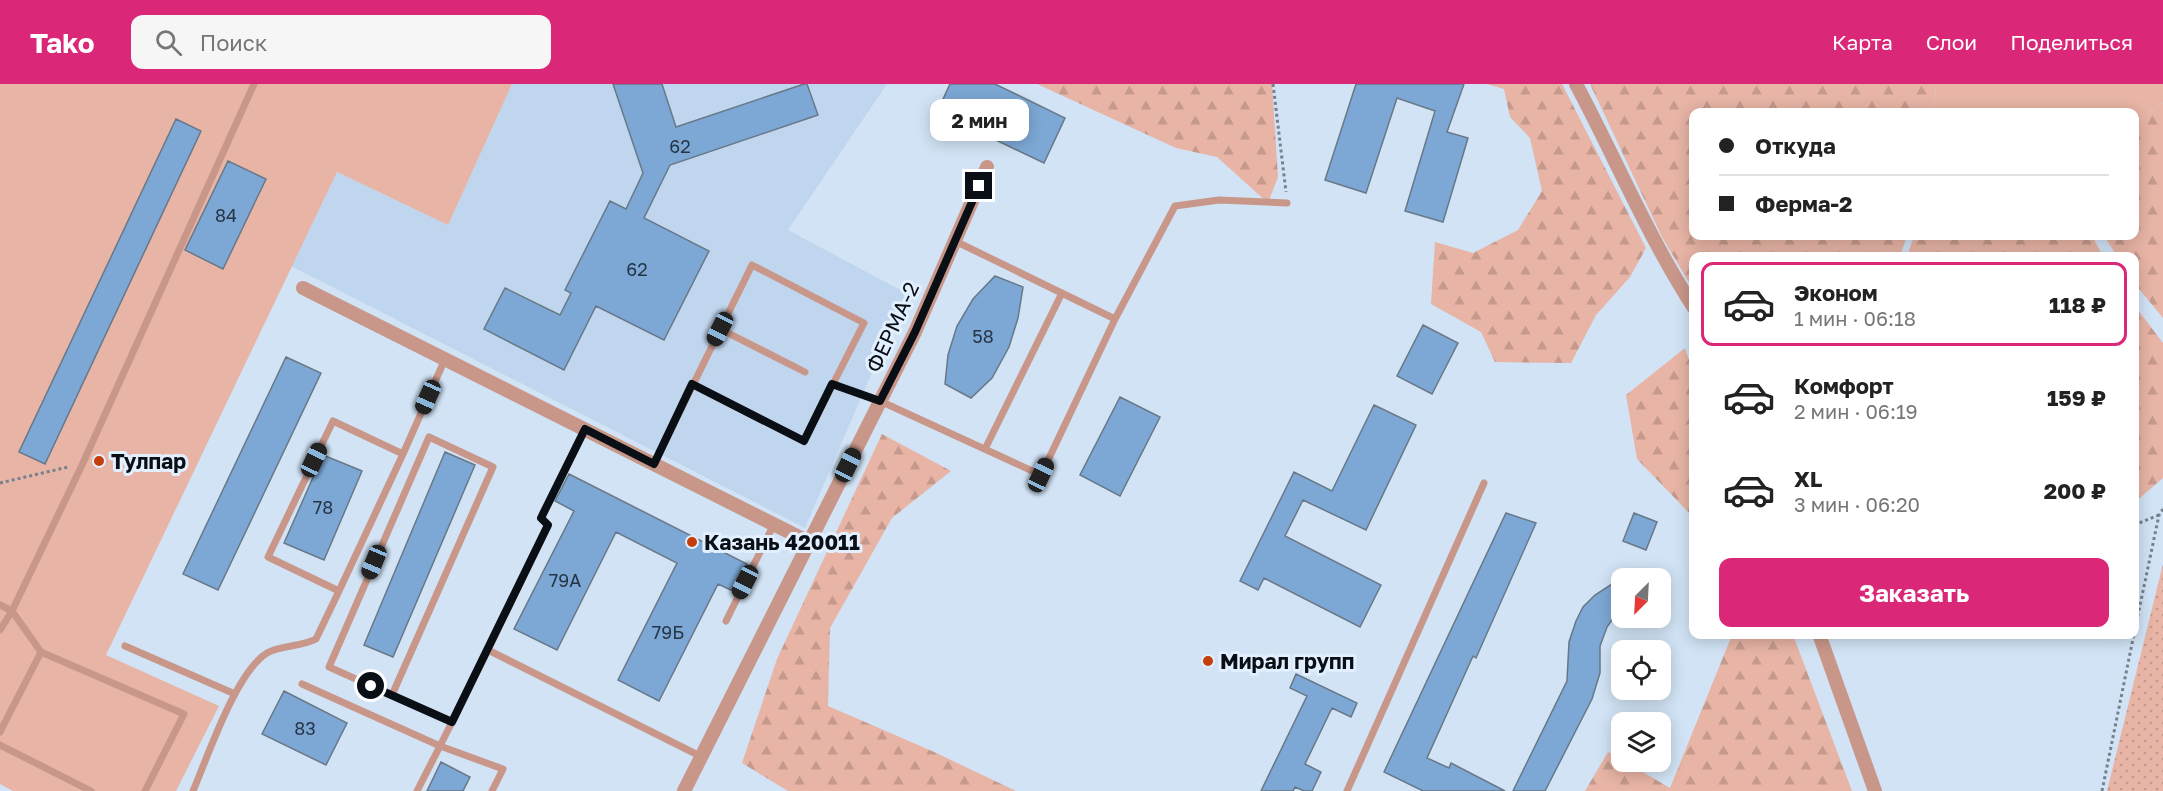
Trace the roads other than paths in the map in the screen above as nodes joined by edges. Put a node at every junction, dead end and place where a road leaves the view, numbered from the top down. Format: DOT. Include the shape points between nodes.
graph roads {
  1 [pos="254,84"];
  2 [pos="1576,84"];
  3 [pos="987,167"];
  4 [pos="1287,203"];
  5 [pos="955,241"];
  6 [pos="303,288"];
  7 [pos="1062,293"];
  8 [pos="1689,300"];
  9 [pos="1115,319"];
  10 [pos="720,329"];
  11 [pos="445,359"];
  12 [pos="805,372"];
  13 [pos="692,384"];
  14 [pos="832,384"];
  15 [pos="880,401"];
  16 [pos="585,429"];
  17 [pos="985,449"];
  18 [pos="403,454"];
  19 [pos="654,464"];
  20 [pos="1484,483"];
  21 [pos="774,524"];
  22 [pos="809,542"];
  23 [pos="339,591"];
  24 [pos="0,605"];
  25 [pos="12,611"];
  26 [pos="726,621"];
  27 [pos="0,630"];
  28 [pos="1821,639"];
  29 [pos="125,646"];
  30 [pos="488,650"];
  31 [pos="41,652"];
  32 [pos="302,684"];
  33 [pos="235,694"];
  34 [pos="392,695"];
  35 [pos="452,722"];
  36 [pos="0,732"];
  37 [pos="0,745"];
  38 [pos="440,746"];
  39 [pos="702,757"];
  40 [pos="91,791"];
  41 [pos="145,791"];
  42 [pos="192,791"];
  43 [pos="417,791"];
  44 [pos="492,791"];
  45 [pos="684,791"];
  46 [pos="1347,791"];
  47 [pos="1875,791"];
  1 -- 25 [label="lane"];
  2 -- 8 [label="street" via="1653,240"];
  3 -- 5 [label="street, ФЕРМА-2"];
  4 -- 9 [label="lane" via="1219,200 1174,206"];
  5 -- 7 [label="lane"];
  5 -- 15 [label="street, ФЕРМА-2"];
  6 -- 11 [label="street"];
  7 -- 9 [label="lane"];
  7 -- 17 [label="lane"];
  9 -- 17 [label="lane" via="1041,475"];
  10 -- 12 [label="lane"];
  10 -- 13 [label="lane"];
  10 -- 14 [label="lane" via="752,265 864,323"];
  11 -- 16 [label="street"];
  11 -- 18 [label="lane"];
  13 -- 14 [label="lane" via="804,441"];
  13 -- 19 [label="lane"];
  14 -- 15 [label="lane"];
  15 -- 17 [label="lane"];
  15 -- 22 [label="street, ФЕРМА-2"];
  16 -- 19 [label="street"];
  16 -- 30 [label="lane" via="541,518 548,525"];
  18 -- 23 [label="lane"];
  18 -- 23 [label="lane" via="333,421 267,557"];
  19 -- 21 [label="street"];
  20 -- 46 [label="lane"];
  21 -- 22 [label="street"];
  21 -- 26 [label="lane"];
  22 -- 39 [label="street, ФЕРМА-2"];
  23 -- 33 [label="lane" via="316,639 269,652 254,663"];
  24 -- 25 [label="lane"];
  25 -- 27 [label="lane"];
  25 -- 31 [label="lane"];
  28 -- 47 [label="street"];
  29 -- 33 [label="lane"];
  30 -- 35 [label="lane"];
  30 -- 39 [label="lane"];
  31 -- 36 [label="lane"];
  31 -- 41 [label="lane" via="184,714"];
  32 -- 38 [label="lane"];
  33 -- 42 [label="lane"];
  34 -- 34 [label="lane" via="493,466 429,437 329,667"];
  34 -- 35 [label="lane"];
  35 -- 38 [label="lane"];
  37 -- 40 [label="lane"];
  38 -- 43 [label="lane"];
  38 -- 44 [label="lane" via="503,769"];
  39 -- 45 [label="street, ФЕРМА-2"];
}
